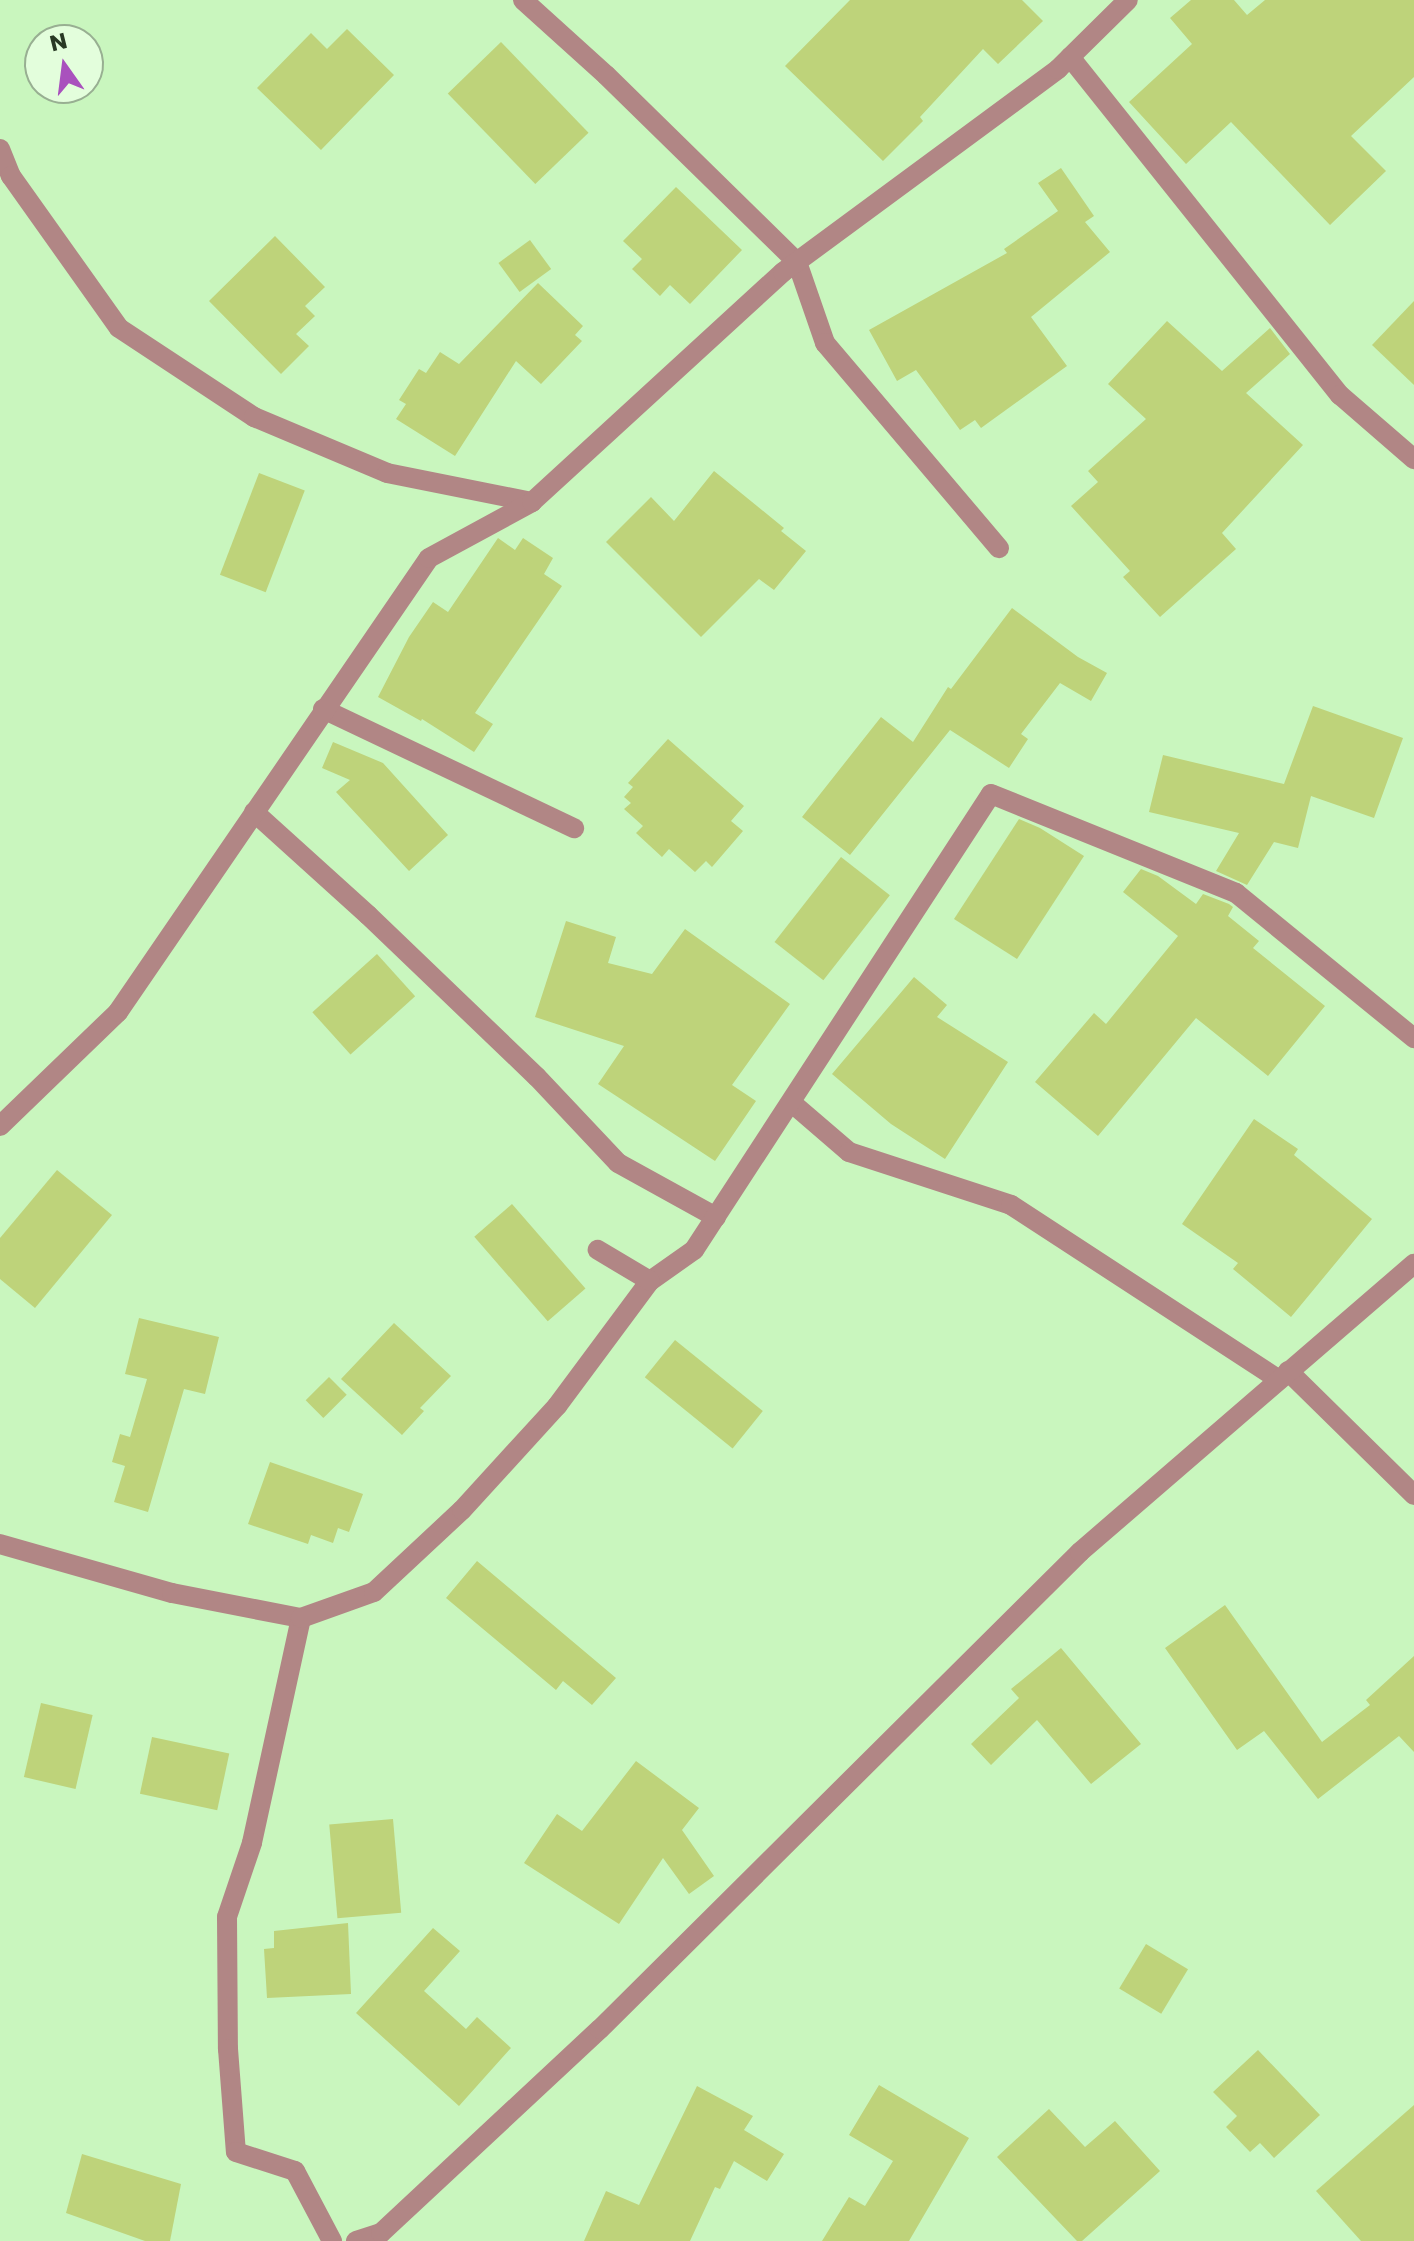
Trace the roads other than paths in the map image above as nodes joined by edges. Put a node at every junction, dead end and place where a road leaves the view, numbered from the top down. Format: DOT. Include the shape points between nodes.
graph roads {
  1 [pos="523,0"];
  2 [pos="1128,0"];
  3 [pos="1070,57"];
  4 [pos="0,149"];
  5 [pos="797,262"];
  6 [pos="1414,459"];
  7 [pos="532,502"];
  8 [pos="999,548"];
  9 [pos="323,709"];
  10 [pos="254,812"];
  11 [pos="574,828"];
  12 [pos="1414,1038"];
  13 [pos="792,1103"];
  14 [pos="0,1126"];
  15 [pos="716,1217"];
  16 [pos="598,1250"];
  17 [pos="1414,1264"];
  18 [pos="650,1281"];
  19 [pos="1283,1376"];
  20 [pos="1414,1495"];
  21 [pos="0,1544"];
  22 [pos="301,1618"];
  23 [pos="332,2241"];
  24 [pos="356,2241"];
  1 -- 5 [label="street"];
  2 -- 3 [label="street"];
  3 -- 5 [label="street"];
  3 -- 6 [label="street" via="1340,395"];
  4 -- 7 [label="street" via="11,176 119,328 131,336 254,417 387,473"];
  5 -- 7 [label="street"];
  5 -- 8 [label="street" via="825,343"];
  7 -- 9 [label="street" via="429,558"];
  9 -- 10 [label="street"];
  9 -- 11 [label="street"];
  10 -- 14 [label="street" via="118,1012"];
  10 -- 15 [label="street" via="537,1077 618,1163"];
  12 -- 13 [label="street" via="1236,893 991,794"];
  13 -- 15 [label="street"];
  13 -- 19 [label="street" via="849,1152 1011,1205"];
  15 -- 18 [label="street" via="694,1250"];
  16 -- 18 [label="street"];
  17 -- 19 [label="street"];
  18 -- 22 [label="street" via="557,1406 462,1510 374,1592"];
  19 -- 20 [label="street"];
  19 -- 24 [label="street" via="1080,1552 600,2029 381,2233"];
  21 -- 22 [label="street" via="172,1593"];
  22 -- 23 [label="street" via="252,1843 227,1917 228,2049 236,2152 295,2171"];
}
